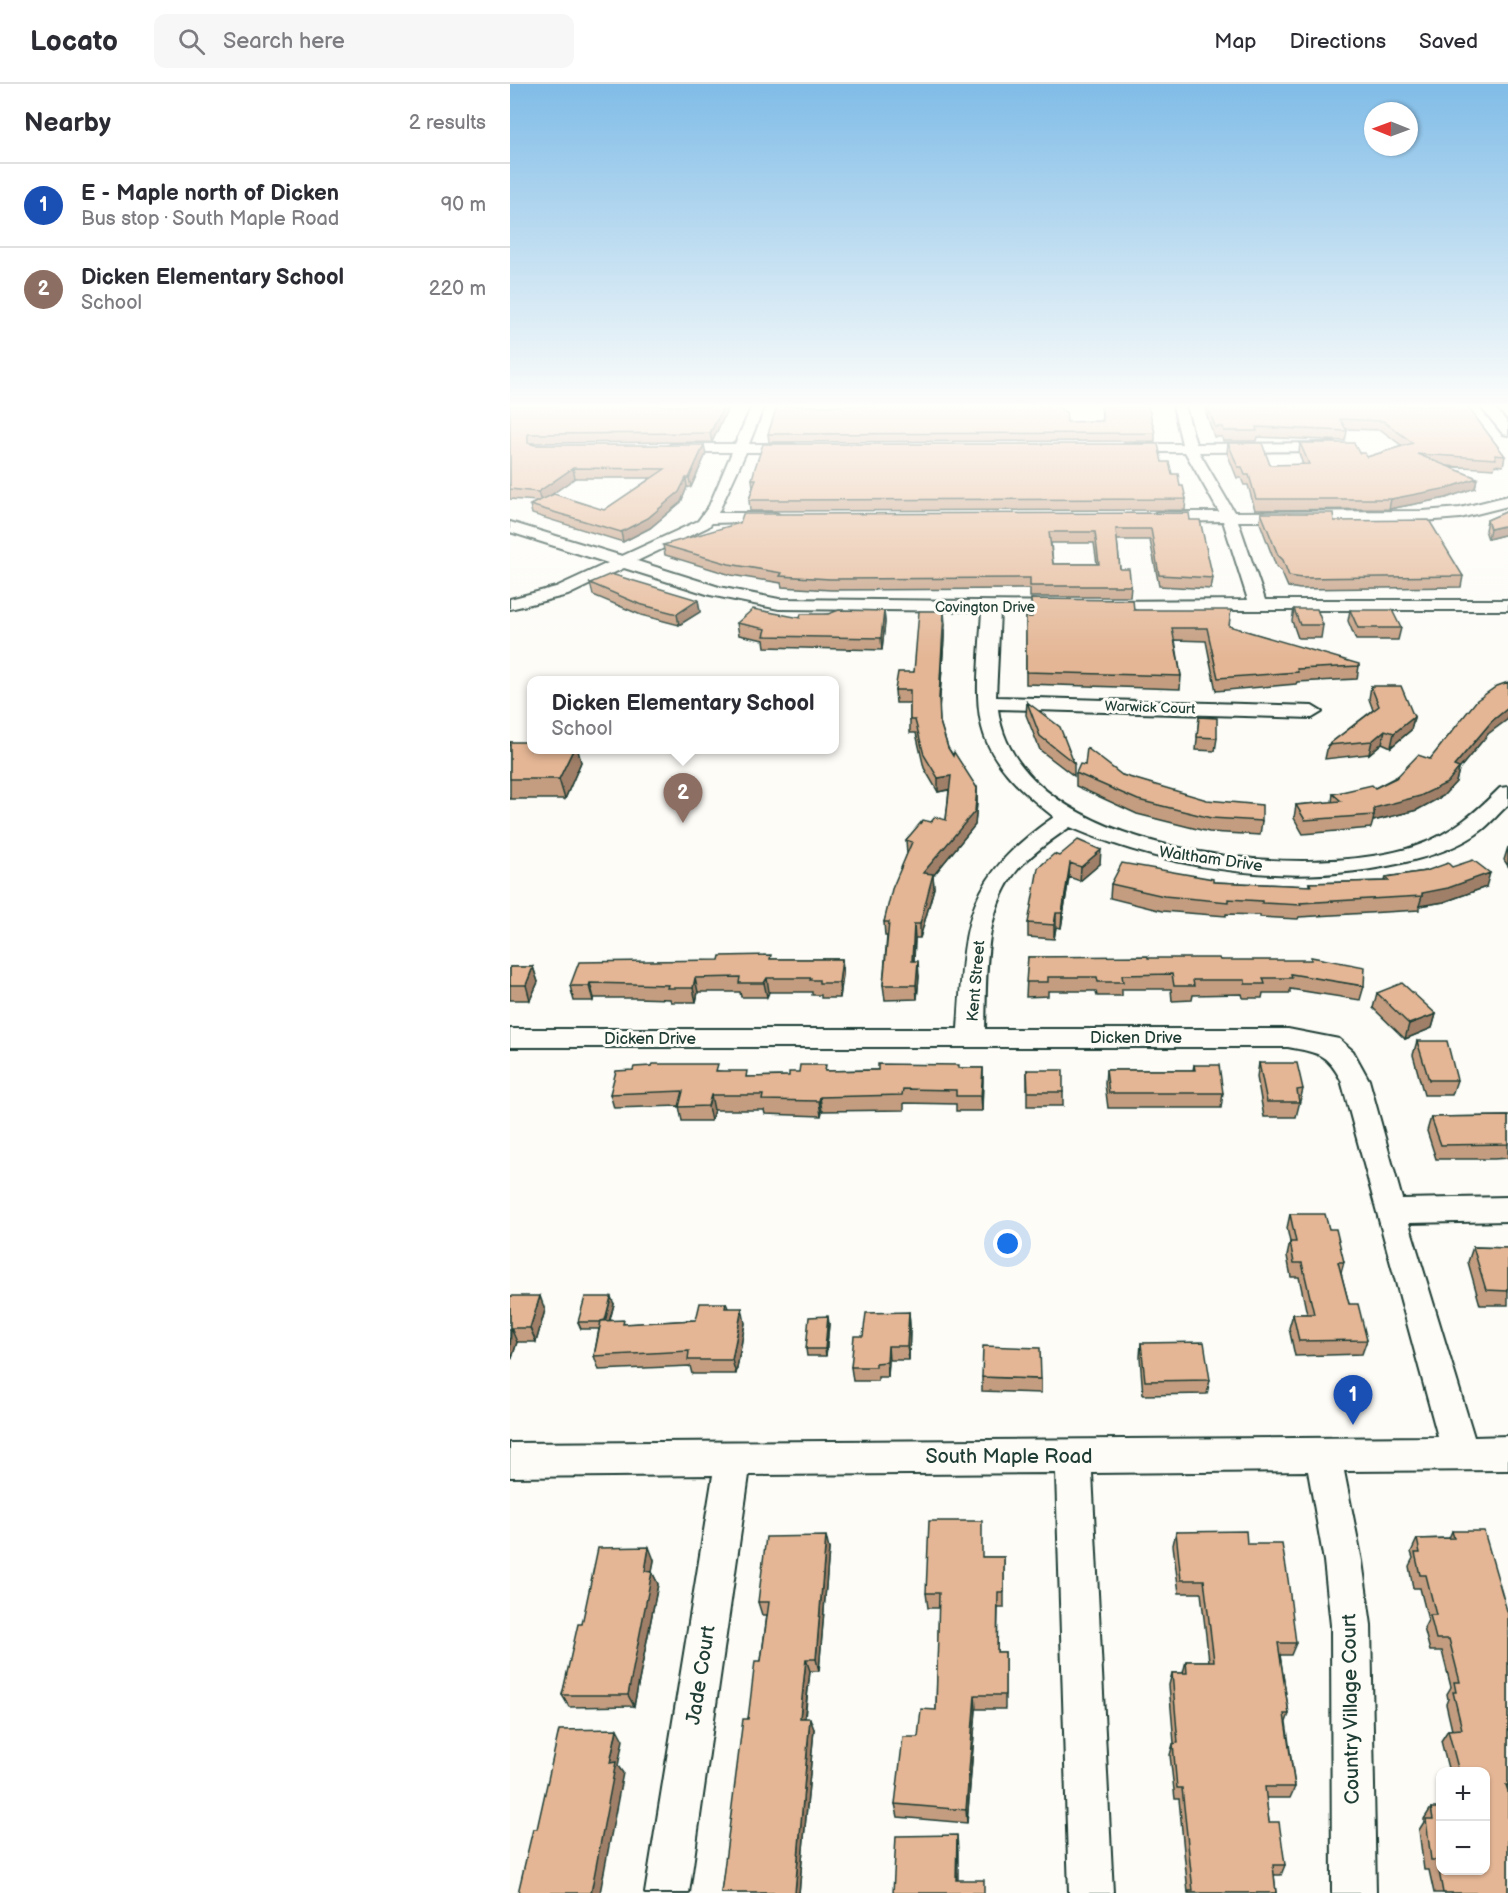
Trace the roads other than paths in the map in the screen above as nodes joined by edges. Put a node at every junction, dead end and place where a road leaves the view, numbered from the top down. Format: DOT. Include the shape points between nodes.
graph roads {
  1 [pos="722,490"];
  2 [pos="1214,490"];
  3 [pos="1508,501"];
  4 [pos="1229,517"];
  5 [pos="710,518"];
  6 [pos="795,518"];
  7 [pos="1139,518"];
  8 [pos="510,527"];
  9 [pos="626,562"];
  10 [pos="510,604"];
  11 [pos="1258,605"];
  12 [pos="1508,605"];
  13 [pos="991,607"];
  14 [pos="987,703"];
  15 [pos="1312,712"];
  16 [pos="1504,806"];
  17 [pos="1068,818"];
  18 [pos="970,1037"];
  19 [pos="510,1038"];
  20 [pos="1508,1209"];
  21 [pos="1390,1211"];
  22 [pos="1508,1453"];
  23 [pos="1322,1454"];
  24 [pos="1461,1454"];
  25 [pos="1073,1456"];
  26 [pos="734,1458"];
  27 [pos="510,1460"];
  28 [pos="667,1893"];
  29 [pos="1091,1893"];
  30 [pos="1354,1893"];
  1 -- 5 [label="street"];
  2 -- 4 [label="street"];
  3 -- 4 [label="street" via="1460,513 1423,516"];
  4 -- 7 [label="street"];
  4 -- 11 [label="street"];
  5 -- 6 [label="street"];
  5 -- 9 [label="street"];
  8 -- 9 [label="street, Covington Drive"];
  9 -- 10 [label="street" via="562,591"];
  9 -- 13 [label="street, Covington Drive" via="716,591 779,604"];
  11 -- 12 [label="street, Covington Drive"];
  11 -- 13 [label="street, Covington Drive"];
  13 -- 14 [label="street, Waltham Drive"];
  14 -- 15 [label="street, Warwick Court"];
  14 -- 17 [label="street, Waltham Drive" via="1000,751 1023,780"];
  16 -- 17 [label="street, Waltham Drive" via="1454,837 1408,856 1319,868 1214,861 1150,849"];
  17 -- 18 [label="street, Kent Street" via="1009,865 989,896 976,942"];
  18 -- 19 [label="street, Dicken Drive"];
  18 -- 21 [label="street, Dicken Drive" via="1288,1038 1330,1046 1343,1058 1355,1080"];
  20 -- 21 [label="street"];
  21 -- 24 [label="street, Dicken Drive"];
  22 -- 24 [label="street, South Maple Road"];
  23 -- 24 [label="street, South Maple Road"];
  23 -- 25 [label="street, South Maple Road"];
  23 -- 30 [label="street, Country Village Court" via="1339,1534 1350,1622"];
  25 -- 26 [label="street, South Maple Road"];
  25 -- 29 [label="street"];
  26 -- 27 [label="street, South Maple Road"];
  26 -- 28 [label="street, Jade Court"];
}
